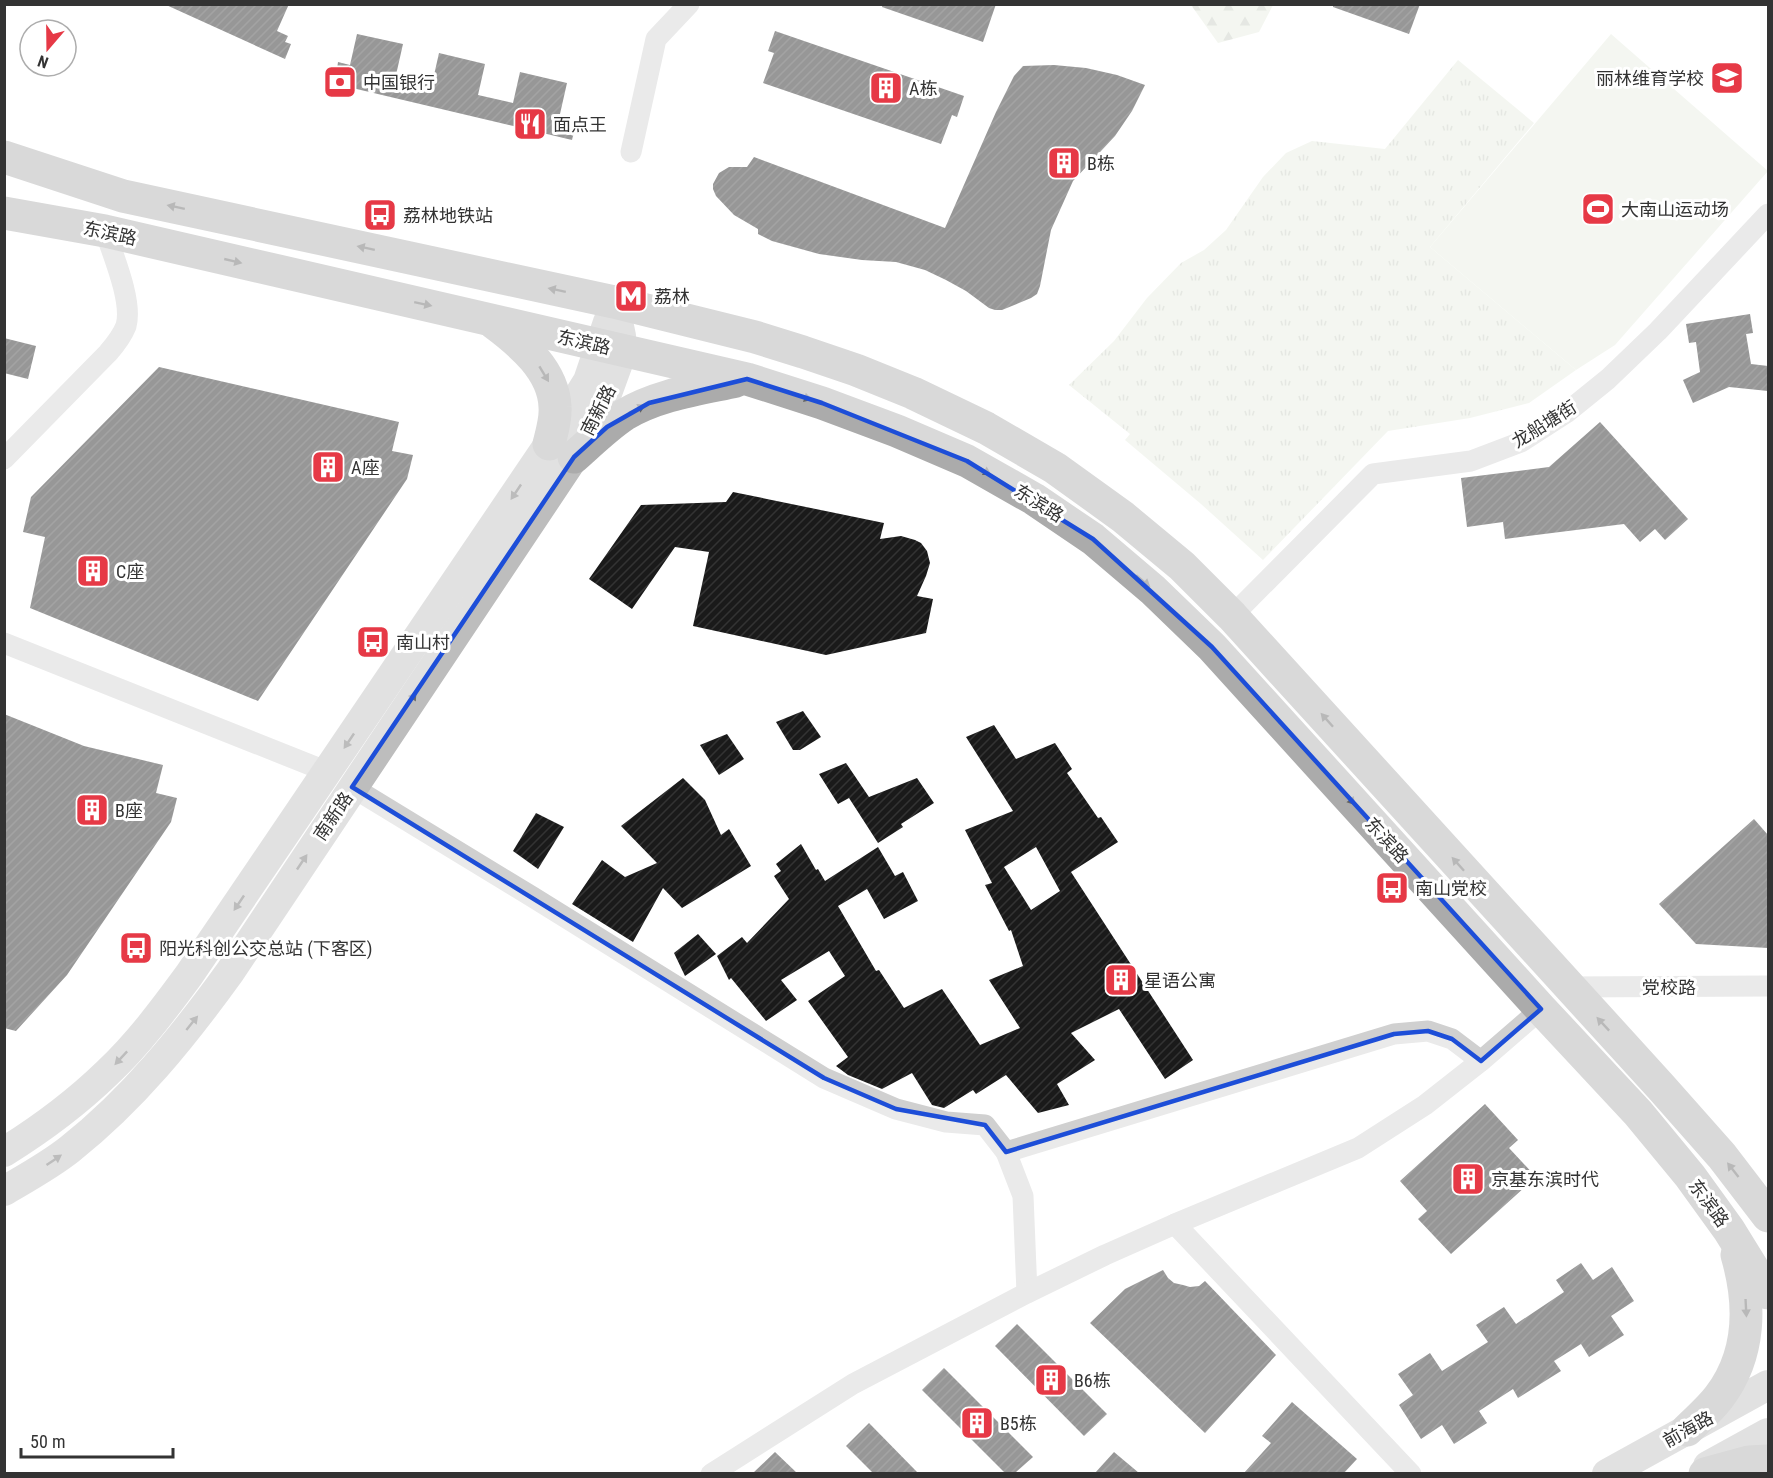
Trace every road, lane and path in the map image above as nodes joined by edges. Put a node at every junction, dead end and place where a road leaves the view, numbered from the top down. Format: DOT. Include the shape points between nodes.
graph roads {
  1 [pos="689,4"];
  2 [pos="631,152"];
  3 [pos="4,157"];
  4 [pos="4,176"];
  5 [pos="123,196"];
  6 [pos="7,214"];
  7 [pos="1768,214"];
  8 [pos="105,231"];
  9 [pos="614,302"];
  10 [pos="488,319"];
  11 [pos="610,348"];
  12 [pos="747,379"];
  13 [pos="562,451"];
  14 [pos="4,459"];
  15 [pos="1232,616"];
  16 [pos="4,643"];
  17 [pos="340,780"];
  18 [pos="1768,986"];
  19 [pos="1569,987"];
  20 [pos="1541,1009"];
  21 [pos="1481,1060"];
  22 [pos="4,1152"];
  23 [pos="1006,1152"];
  24 [pos="4,1191"];
  25 [pos="1768,1216"];
  26 [pos="1175,1224"];
  27 [pos="1729,1230"];
  28 [pos="1027,1293"];
  29 [pos="1768,1293"];
  30 [pos="1768,1385"];
  31 [pos="1687,1430"];
  32 [pos="1768,1433"];
  33 [pos="1768,1461"];
  34 [pos="711,1473"];
  35 [pos="1411,1473"];
  36 [pos="1607,1473"];
  37 [pos="1695,1473"];
  38 [pos="1705,1473"];
  1 -- 2 [label="street" via="656,39"];
  3 -- 5 [label="main road, 东滨路"];
  4 -- 5 [label="main road"];
  9 -- 5 [label="main road, 东滨路, one-way"];
  6 -- 8 [label="main road, 东滨路"];
  7 -- 15 [label="street, 龙船塘街" via="1658,331 1566,413 1521,442 1471,461 1373,474"];
  8 -- 10 [label="main road, 东滨路, one-way"];
  8 -- 14 [label="street" via="127,301 126,325 108,353"];
  9 -- 11 [label="main road, 南新路"];
  9 -- 15 [label="main road, 东滨路" via="803,352 913,393 986,428 1055,468 1123,517"];
  10 -- 11 [label="main road, 东滨路"];
  10 -- 13 [label="main road, one-way" via="509,334 545,373 553,392"];
  11 -- 12 [label="main road, 东滨路"];
  11 -- 13 [label="main road, 南新路" via="588,381"];
  13 -- 12 [label="main road, one-way" via="649,403"];
  12 -- 20 [label="main road, 东滨路, one-way" via="833,407 967,461 1035,499 1094,539 1212,647"];
  13 -- 17 [label="main road, 南新路"];
  19 -- 15 [label="main road, 东滨路, one-way"];
  16 -- 17 [label="street"];
  17 -- 22 [label="main road, 南新路, one-way" via="154,1021 107,1073 43,1126"];
  17 -- 23 [label="street" via="824,1078 896,1109 946,1122 985,1125"];
  24 -- 17 [label="main road, 南新路, one-way" via="69,1150 165,1056 230,972"];
  18 -- 19 [label="street, 党校路"];
  25 -- 19 [label="main road, 东滨路, one-way" via="1722,1156"];
  20 -- 21 [label="street"];
  20 -- 27 [label="main road, 东滨路" via="1638,1113"];
  21 -- 23 [label="street" via="1452,1039 1428,1031 1394,1034"];
  21 -- 26 [label="street" via="1425,1105 1358,1148"];
  23 -- 28 [label="street" via="1023,1196"];
  26 -- 28 [label="street"];
  26 -- 35 [label="street"];
  27 -- 29 [label="main road, 东滨路"];
  27 -- 31 [label="main road, one-way" via="1746,1298 1744,1344 1720,1396"];
  28 -- 34 [label="street" via="853,1384"];
  30 -- 31 [label="main road, 前海路"];
  31 -- 36 [label="main road, 前海路"];
  32 -- 37 [label="main road"];
  33 -- 38 [label="main road"];
}
